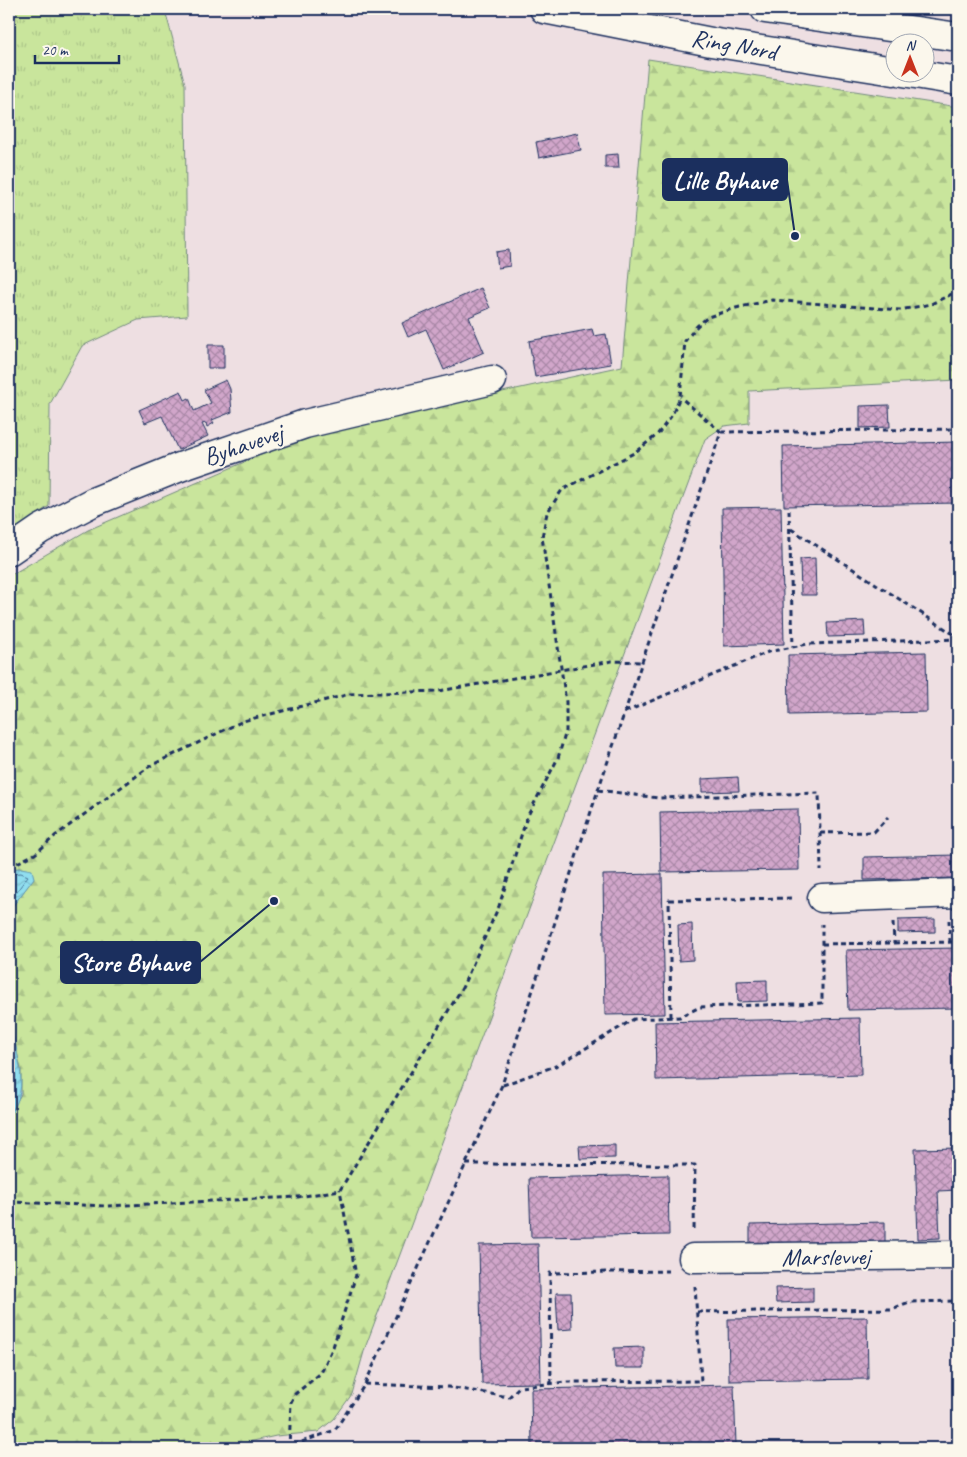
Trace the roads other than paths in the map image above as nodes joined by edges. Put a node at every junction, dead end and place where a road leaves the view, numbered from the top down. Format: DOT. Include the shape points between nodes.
graph roads {
  1 [pos="544,9"];
  2 [pos="765,9"];
  3 [pos="958,37"];
  4 [pos="884,69"];
  5 [pos="934,77"];
  6 [pos="958,81"];
  7 [pos="492,380"];
  8 [pos="9,551"];
  9 [pos="958,893"];
  10 [pos="822,898"];
  11 [pos="958,1255"];
  12 [pos="693,1264"];
  1 -- 4 [label="street, Ring Nord" via="711,42"];
  2 -- 3 [label="street, Ring Nord"];
  5 -- 6 [label="street"];
  7 -- 8 [label="street, Byhavevej" via="305,424 180,467 94,502 42,529"];
  9 -- 10 [label="street"];
  11 -- 12 [label="street, Marslevvej"];
}
